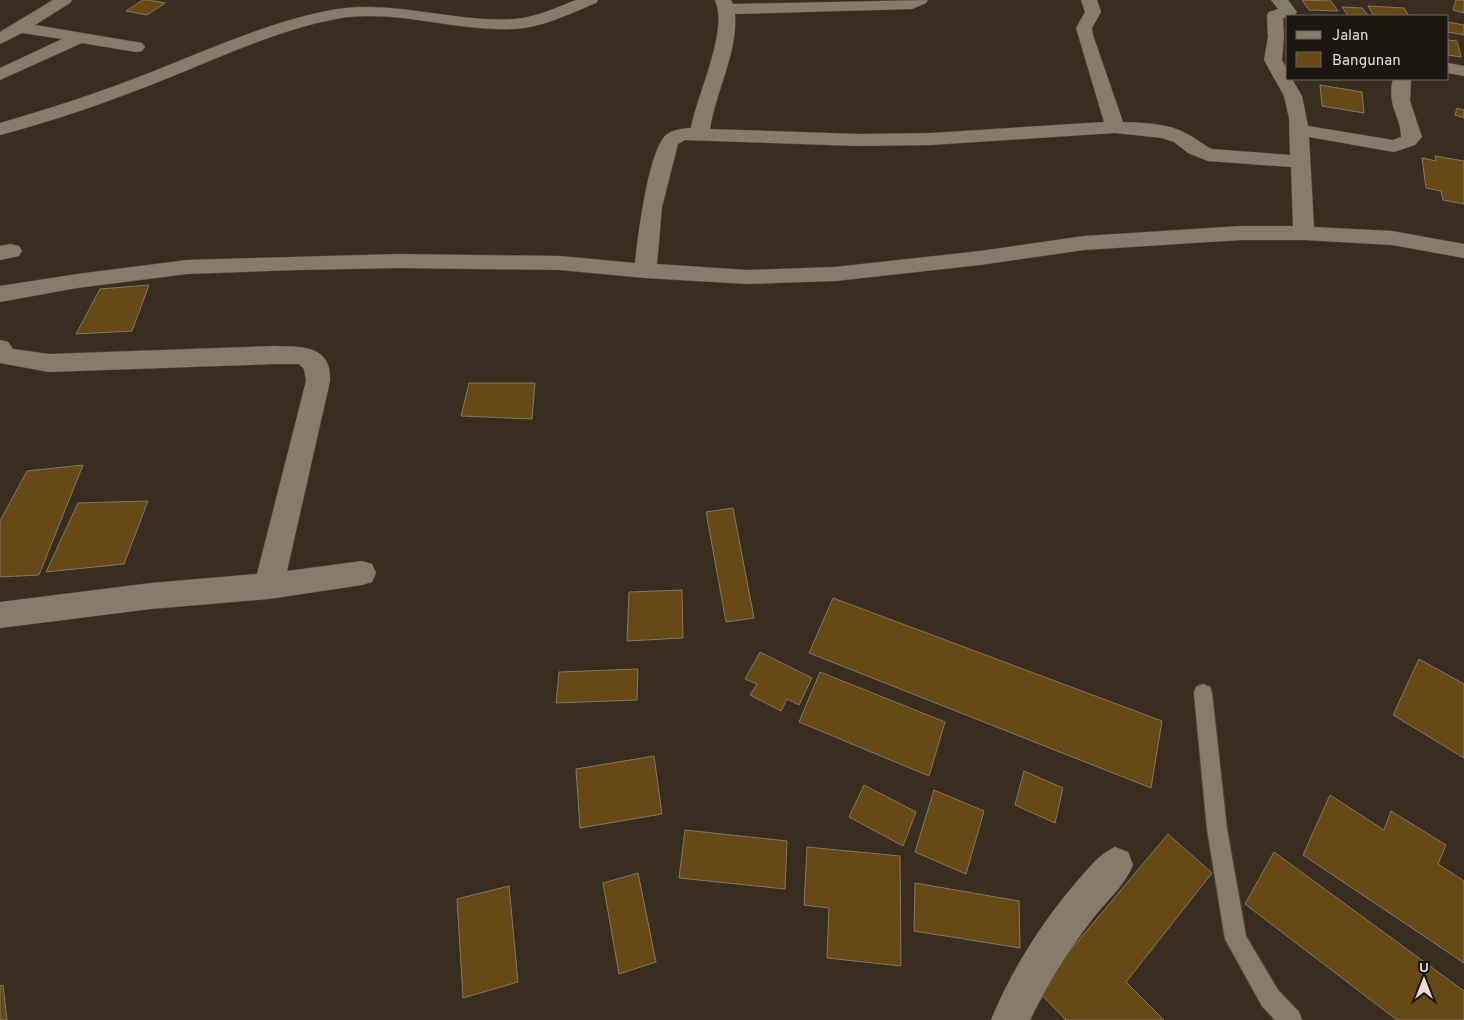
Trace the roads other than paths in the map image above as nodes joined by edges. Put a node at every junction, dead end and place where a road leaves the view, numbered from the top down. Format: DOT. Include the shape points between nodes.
graph roads {
  1 [pos="64,0"];
  2 [pos="590,0"];
  3 [pos="920,0"];
  4 [pos="1090,0"];
  5 [pos="1279,0"];
  6 [pos="725,4"];
  7 [pos="19,27"];
  8 [pos="78,38"];
  9 [pos="0,39"];
  10 [pos="136,47"];
  11 [pos="1449,68"];
  12 [pos="1464,71"];
  13 [pos="0,75"];
  14 [pos="1402,80"];
  15 [pos="1115,128"];
  16 [pos="0,129"];
  17 [pos="1298,130"];
  18 [pos="700,134"];
  19 [pos="1300,162"];
  20 [pos="1304,233"];
  21 [pos="1464,251"];
  22 [pos="645,271"];
  23 [pos="0,294"];
  24 [pos="0,348"];
  25 [pos="362,573"];
  26 [pos="268,586"];
  27 [pos="0,616"];
  28 [pos="1203,693"];
  29 [pos="1115,865"];
  30 [pos="1010,1020"];
  31 [pos="1291,1020"];
  1 -- 7 [label="street"];
  2 -- 16 [label="street" via="537,21 514,24 394,10 338,13 275,29 136,85"];
  3 -- 6 [label="street" via="912,4"];
  4 -- 15 [label="street" via="1093,12 1084,28 1085,35"];
  5 -- 17 [label="street" via="1289,12 1275,16 1273,60 1293,96"];
  6 -- 18 [label="street" via="720,65 708,97"];
  7 -- 8 [label="street"];
  7 -- 9 [label="street"];
  8 -- 10 [label="street"];
  8 -- 13 [label="street"];
  11 -- 12 [label="street"];
  14 -- 17 [label="street" via="1400,103 1412,137 1408,141 1394,146"];
  15 -- 18 [label="street" via="931,139 859,140"];
  15 -- 19 [label="street" via="1167,133 1208,155"];
  17 -- 19 [label="street"];
  18 -- 22 [label="street" via="679,135 669,141 652,207"];
  19 -- 20 [label="street"];
  20 -- 21 [label="street" via="1392,238"];
  20 -- 22 [label="street" via="1241,233 1094,242 836,274 747,277"];
  22 -- 23 [label="street" via="560,263 299,263 187,267"];
  24 -- 26 [label="street" via="6,356 49,363 274,354 305,356 316,365 318,381"];
  25 -- 26 [label="street"];
  26 -- 27 [label="street" via="151,596"];
  28 -- 31 [label="lane" via="1217,829 1236,940 1270,998"];
  29 -- 30 [label="street" via="1078,908 1038,964"];
}
